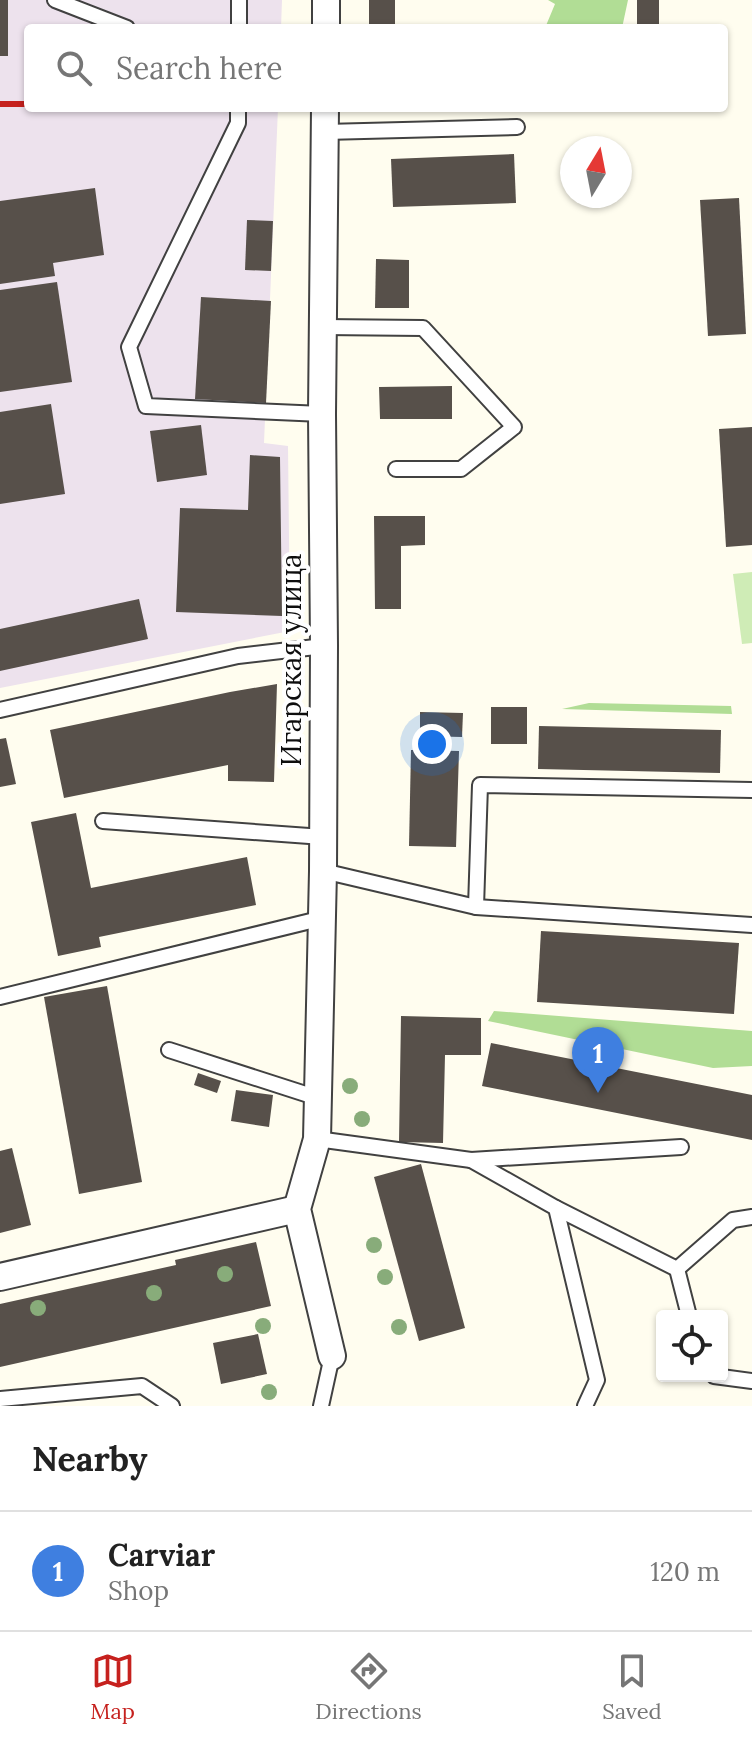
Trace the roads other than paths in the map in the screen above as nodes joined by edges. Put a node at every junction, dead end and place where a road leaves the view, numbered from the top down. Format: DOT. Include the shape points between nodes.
graph roads {
  1 [pos="55,0"];
  2 [pos="239,0"];
  3 [pos="326,0"];
  4 [pos="117,24"];
  5 [pos="239,24"];
  6 [pos="326,24"];
  7 [pos="238,112"];
  8 [pos="325,120"];
  9 [pos="517,127"];
  10 [pos="323,327"];
  11 [pos="322,414"];
  12 [pos="396,469"];
  13 [pos="324,646"];
  14 [pos="0,710"];
  15 [pos="752,790"];
  16 [pos="103,821"];
  17 [pos="323,837"];
  18 [pos="323,871"];
  19 [pos="476,907"];
  20 [pos="323,918"];
  21 [pos="752,925"];
  22 [pos="0,997"];
  23 [pos="169,1050"];
  24 [pos="318,1098"];
  25 [pos="317,1139"];
  26 [pos="681,1147"];
  27 [pos="471,1160"];
  28 [pos="556,1208"];
  29 [pos="297,1209"];
  30 [pos="752,1217"];
  31 [pos="677,1269"];
  32 [pos="0,1277"];
  33 [pos="687,1310"];
  34 [pos="332,1356"];
  35 [pos="728,1378"];
  36 [pos="752,1381"];
  37 [pos="0,1399"];
  38 [pos="172,1406"];
  39 [pos="321,1406"];
  40 [pos="585,1406"];
  1 -- 4 [label="lane"];
  2 -- 5 [label="lane"];
  3 -- 6 [label="street"];
  7 -- 11 [label="lane" via="238,123 129,347 146,406"];
  8 -- 9 [label="lane"];
  8 -- 10 [label="street, Игарская улица"];
  10 -- 11 [label="street, Игарская улица"];
  10 -- 12 [label="lane" via="423,328 514,427 461,469"];
  11 -- 13 [label="street, Игарская улица"];
  13 -- 14 [label="lane" via="238,656"];
  13 -- 17 [label="street, Игарская улица"];
  15 -- 19 [label="lane" via="480,785"];
  16 -- 17 [label="lane"];
  17 -- 18 [label="street, Игарская улица"];
  18 -- 19 [label="lane"];
  18 -- 20 [label="street, Игарская улица"];
  19 -- 21 [label="lane"];
  20 -- 22 [label="lane"];
  20 -- 24 [label="street, Игарская улица"];
  23 -- 24 [label="lane"];
  24 -- 25 [label="street, Игарская улица"];
  25 -- 27 [label="lane"];
  25 -- 29 [label="street, Игарская улица"];
  26 -- 27 [label="lane"];
  27 -- 28 [label="lane"];
  28 -- 31 [label="lane"];
  28 -- 40 [label="lane" via="597,1380"];
  29 -- 32 [label="street"];
  29 -- 34 [label="street, Игарская улица"];
  30 -- 31 [label="lane" via="733,1220"];
  31 -- 33 [label="lane"];
  34 -- 39 [label="lane"];
  35 -- 36 [label="lane"];
  37 -- 38 [label="lane" via="142,1386"];
}
